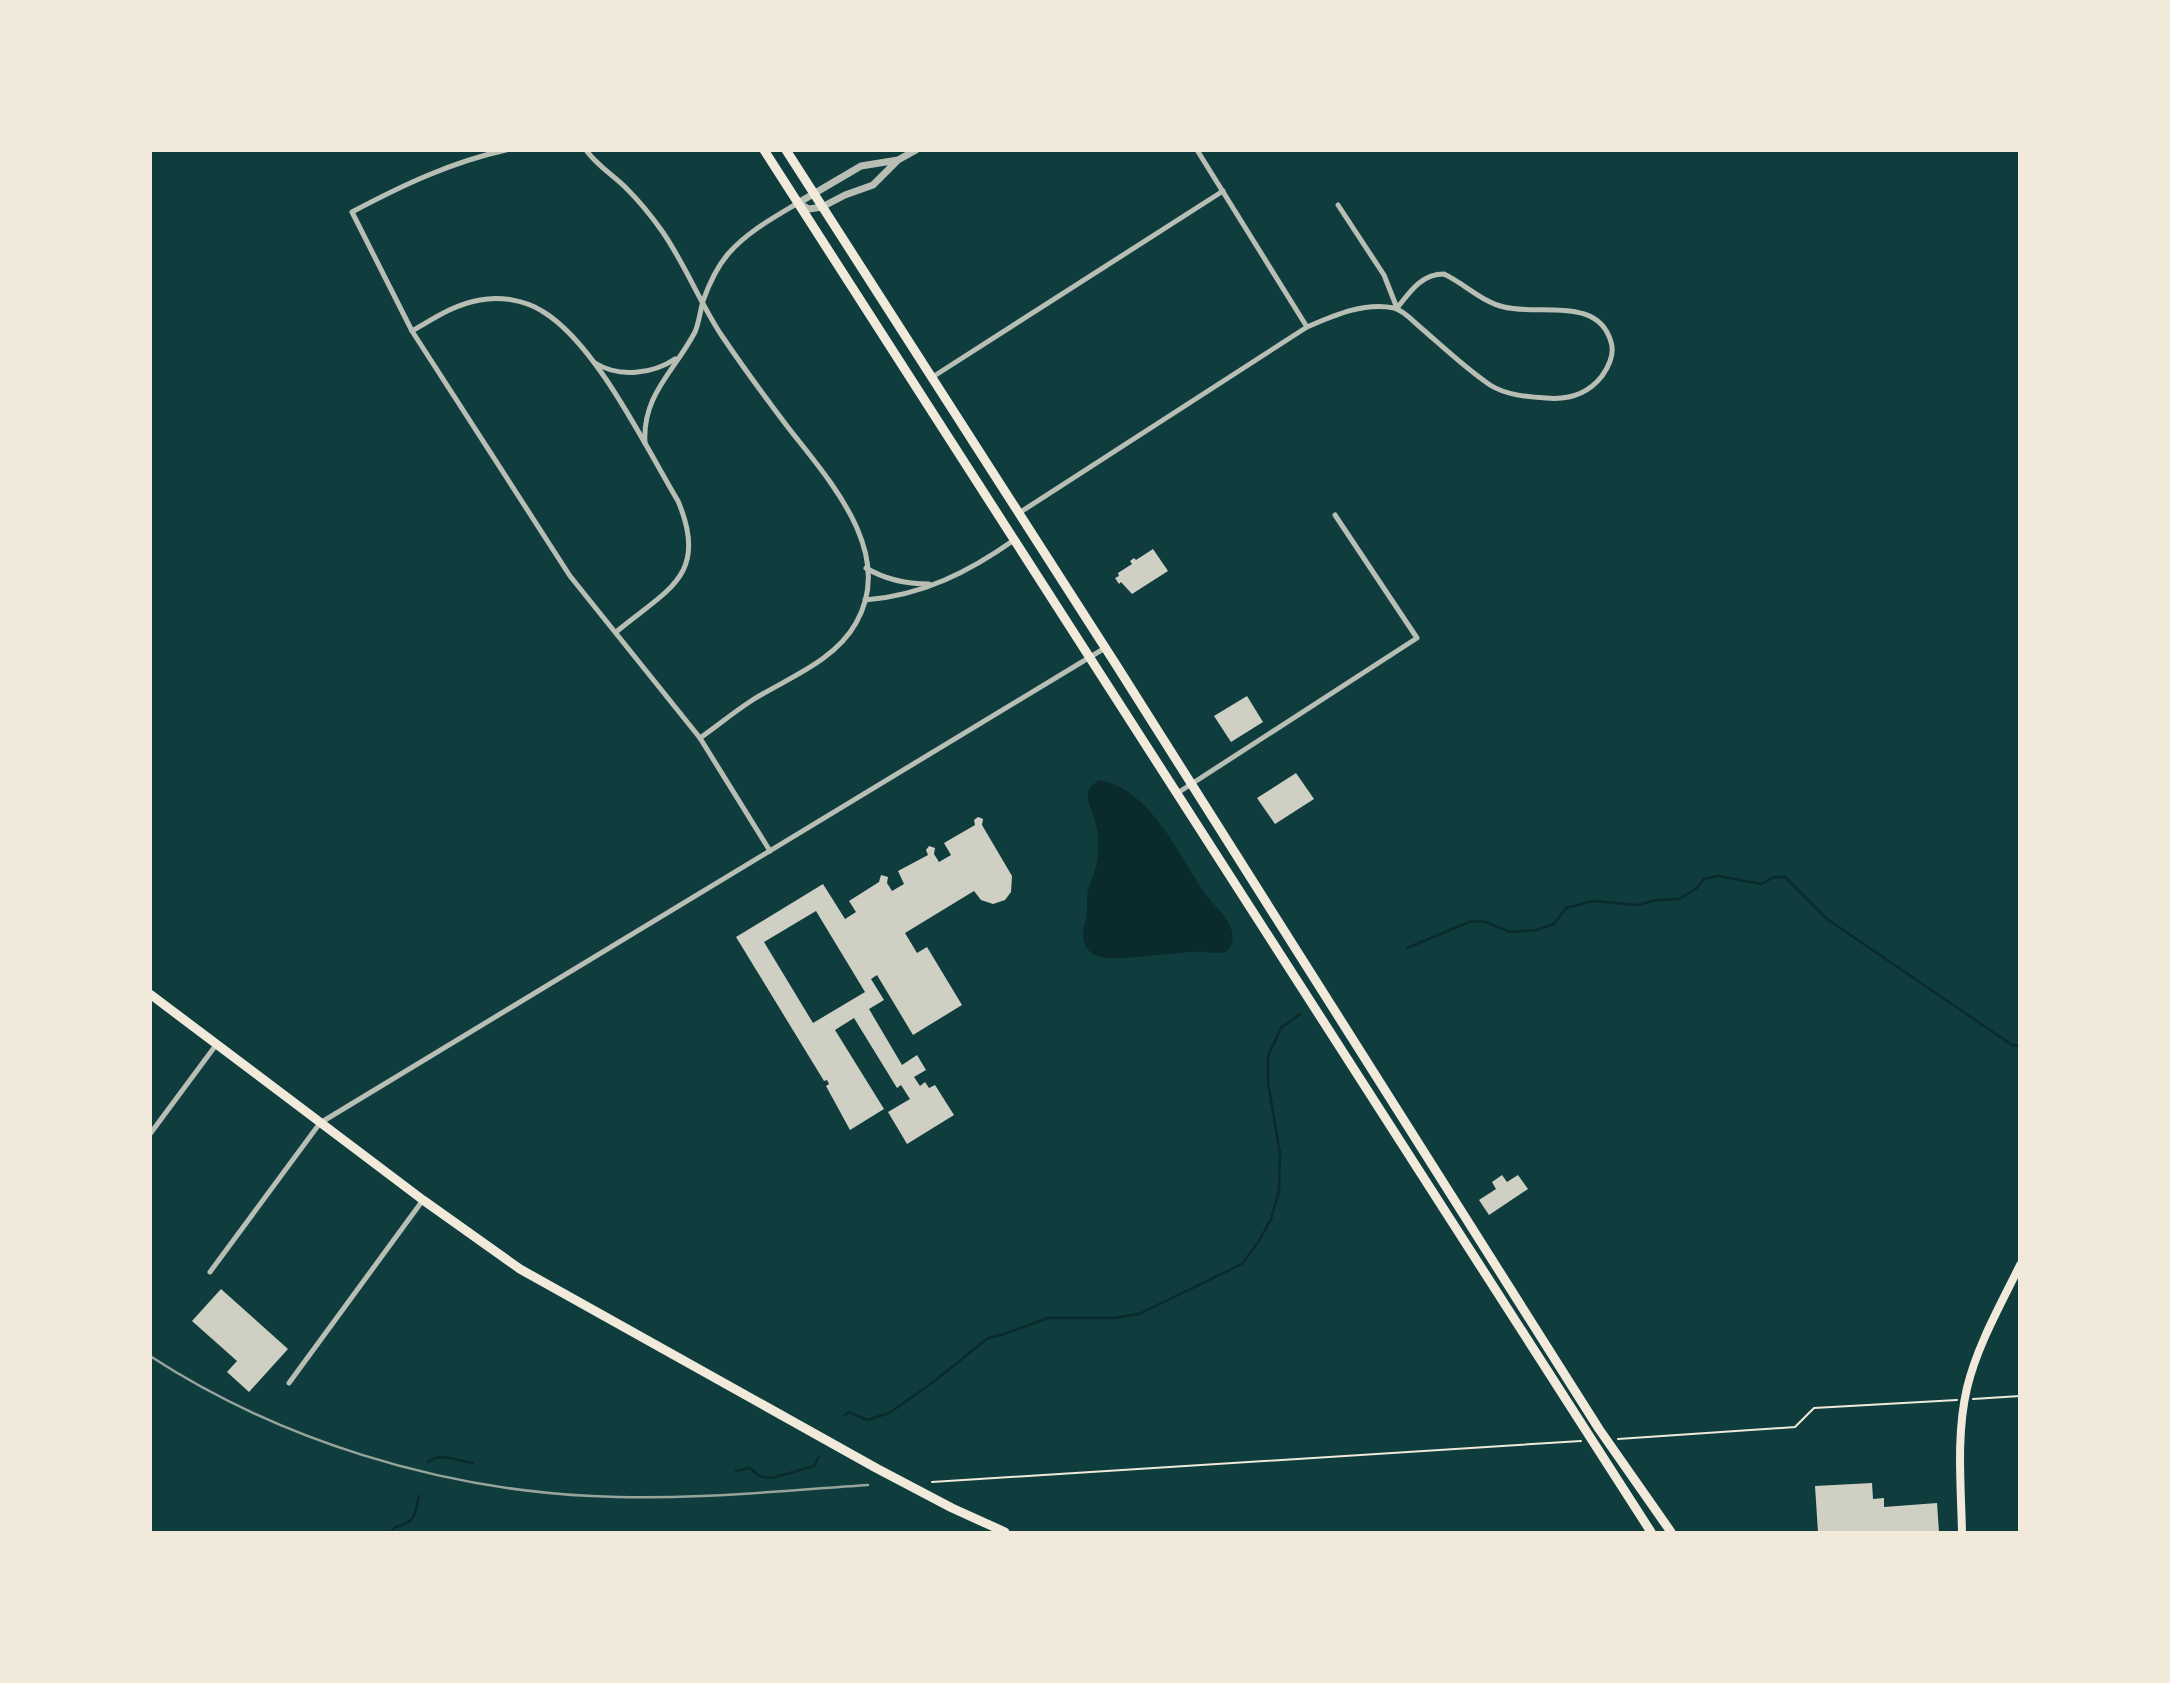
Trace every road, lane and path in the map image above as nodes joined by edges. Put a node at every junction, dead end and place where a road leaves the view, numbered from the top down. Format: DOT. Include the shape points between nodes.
graph roads {
  1 [pos="506,150"];
  2 [pos="586,150"];
  3 [pos="764,150"];
  4 [pos="786,150"];
  5 [pos="916,150"];
  6 [pos="1197,150"];
  7 [pos="898,160"];
  8 [pos="1223,191"];
  9 [pos="813,194"];
  10 [pos="798,203"];
  11 [pos="1338,205"];
  12 [pos="822,207"];
  13 [pos="703,303"];
  14 [pos="1397,308"];
  15 [pos="1307,327"];
  16 [pos="412,331"];
  17 [pos="680,355"];
  18 [pos="590,359"];
  19 [pos="931,379"];
  20 [pos="646,447"];
  21 [pos="1018,513"];
  22 [pos="1335,515"];
  23 [pos="1014,540"];
  24 [pos="866,568"];
  25 [pos="936,584"];
  26 [pos="865,600"];
  27 [pos="616,632"];
  28 [pos="1105,648"];
  29 [pos="1089,658"];
  30 [pos="700,738"];
  31 [pos="1192,784"];
  32 [pos="1176,794"];
  33 [pos="770,851"];
  34 [pos="150,994"];
  35 [pos="216,1045"];
  36 [pos="320,1123"];
  37 [pos="150,1134"];
  38 [pos="422,1200"];
  39 [pos="2020,1265"];
  40 [pos="210,1272"];
  41 [pos="289,1383"];
  42 [pos="2020,1396"];
  43 [pos="1955,1399"];
  44 [pos="1975,1399"];
  45 [pos="1584,1436"];
  46 [pos="1609,1439"];
  47 [pos="932,1482"];
  48 [pos="1005,1532"];
  49 [pos="1651,1532"];
  50 [pos="1671,1532"];
  51 [pos="1962,1532"];
  1 -- 16 [label="street" via="435,172 352,212"];
  2 -- 13 [label="street" via="663,232"];
  3 -- 10 [label="main road"];
  4 -- 9 [label="main road"];
  5 -- 7 [label="street"];
  6 -- 8 [label="street"];
  7 -- 9 [label="street" via="861,166"];
  7 -- 12 [label="street" via="873,185"];
  8 -- 15 [label="street"];
  8 -- 19 [label="street"];
  9 -- 10 [label="street"];
  9 -- 12 [label="main road"];
  10 -- 12 [label="street" via="809,209"];
  10 -- 13 [label="street" via="753,231 729,253"];
  10 -- 23 [label="main road"];
  11 -- 14 [label="street" via="1384,275"];
  12 -- 19 [label="main road"];
  13 -- 17 [label="street" via="696,330"];
  13 -- 24 [label="street" via="754,382 834,485 861,538"];
  14 -- 14 [label="street" via="1490,385 1525,397 1562,400 1595,386 1614,350 1608,331 1596,317 1507,308 1444,274 1419,281"];
  14 -- 15 [label="street" via="1361,308"];
  15 -- 21 [label="street"];
  16 -- 18 [label="street" via="468,303 504,299 541,310 562,325"];
  16 -- 27 [label="street" via="570,576"];
  17 -- 18 [label="street" via="665,365 636,372 606,369"];
  17 -- 20 [label="street" via="651,400 645,419"];
  18 -- 20 [label="street"];
  19 -- 21 [label="main road"];
  20 -- 27 [label="street" via="687,522 688,556 668,592"];
  21 -- 28 [label="main road"];
  22 -- 31 [label="street" via="1417,638"];
  23 -- 25 [label="street"];
  23 -- 29 [label="main road"];
  24 -- 25 [label="street" via="910,584"];
  24 -- 26 [label="street"];
  25 -- 26 [label="street"];
  26 -- 30 [label="street" via="855,625 835,649"];
  27 -- 30 [label="street"];
  28 -- 29 [label="street"];
  28 -- 31 [label="main road"];
  29 -- 32 [label="main road"];
  29 -- 33 [label="street"];
  30 -- 33 [label="street"];
  31 -- 32 [label="street"];
  31 -- 50 [label="main road" via="1599,1429"];
  32 -- 45 [label="main road"];
  33 -- 36 [label="street"];
  34 -- 35 [label="main road"];
  35 -- 36 [label="main road"];
  35 -- 37 [label="street"];
  36 -- 38 [label="main road"];
  36 -- 40 [label="street"];
  38 -- 41 [label="street"];
  38 -- 48 [label="main road" via="520,1269 589,1309 876,1468"];
  39 -- 51 [label="main road" via="1967,1387 1961,1431"];
  42 -- 44 [label="path"];
  43 -- 46 [label="path" via="1814,1408 1795,1427"];
  45 -- 47 [label="path"];
  45 -- 49 [label="main road" via="1601,1454"];
}
